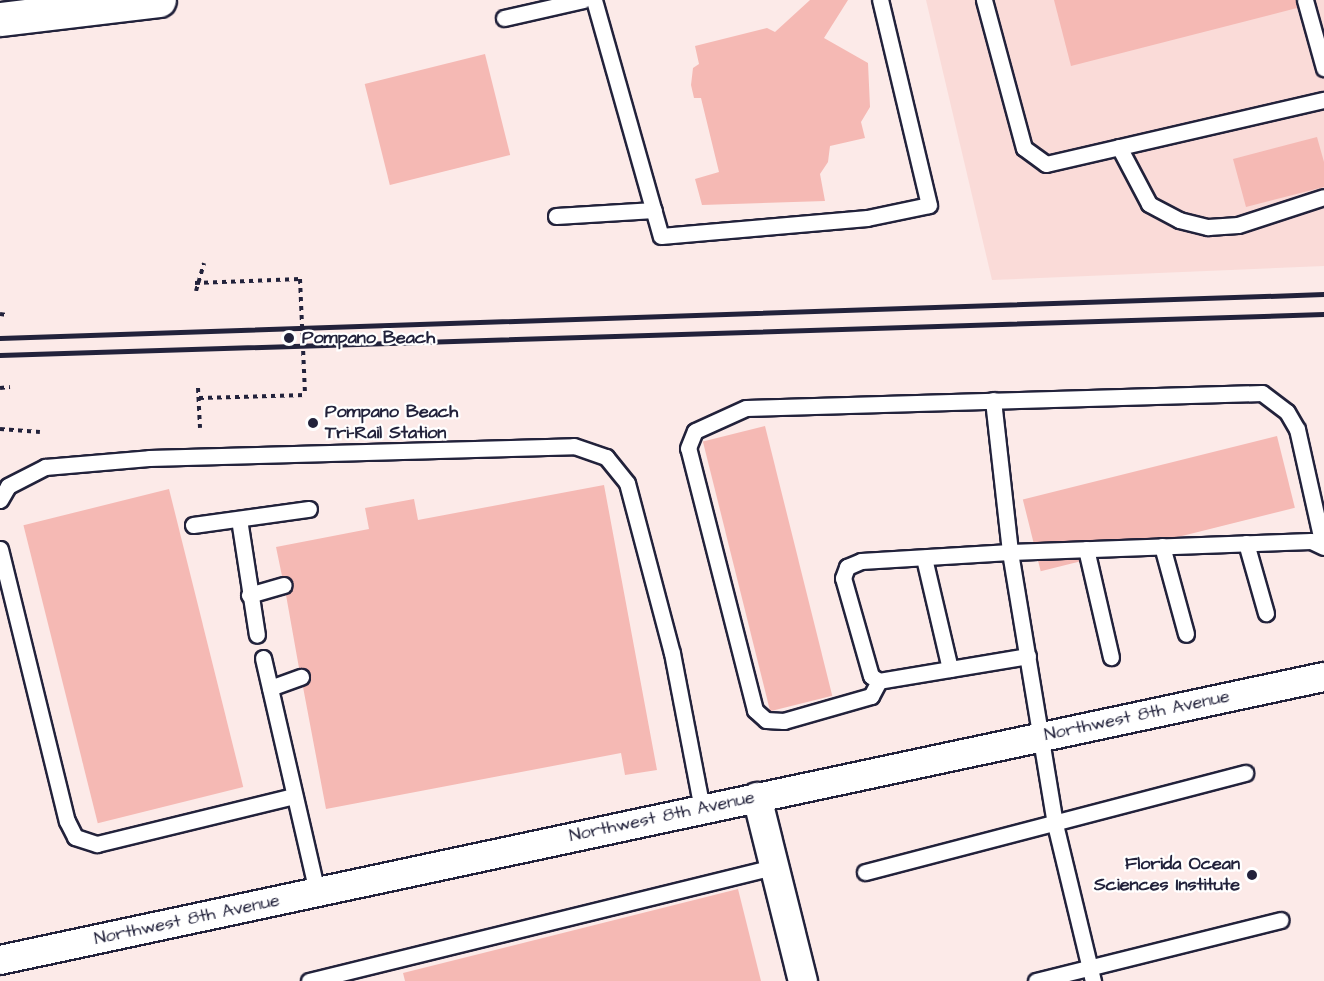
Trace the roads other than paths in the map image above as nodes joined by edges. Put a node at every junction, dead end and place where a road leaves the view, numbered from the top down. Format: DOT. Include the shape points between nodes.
graph roads {
  1 [pos="159,0"];
  2 [pos="583,0"];
  3 [pos="594,0"];
  4 [pos="880,0"];
  5 [pos="984,0"];
  6 [pos="1305,0"];
  7 [pos="504,18"];
  8 [pos="0,19"];
  9 [pos="1324,68"];
  10 [pos="1324,100"];
  11 [pos="1119,147"];
  12 [pos="1324,197"];
  13 [pos="654,210"];
  14 [pos="556,216"];
  15 [pos="993,400"];
  16 [pos="0,500"];
  17 [pos="309,509"];
  18 [pos="239,519"];
  19 [pos="193,525"];
  20 [pos="1246,543"];
  21 [pos="1162,546"];
  22 [pos="1323,546"];
  23 [pos="0,549"];
  24 [pos="1086,549"];
  25 [pos="1010,552"];
  26 [pos="924,558"];
  27 [pos="284,585"];
  28 [pos="249,595"];
  29 [pos="1266,613"];
  30 [pos="7,617"];
  31 [pos="1186,634"];
  32 [pos="257,635"];
  33 [pos="1028,656"];
  34 [pos="1111,657"];
  35 [pos="263,658"];
  36 [pos="950,669"];
  37 [pos="301,677"];
  38 [pos="1324,677"];
  39 [pos="879,681"];
  40 [pos="270,688"];
  41 [pos="1041,736"];
  42 [pos="1245,773"];
  43 [pos="294,796"];
  44 [pos="756,797"];
  45 [pos="702,809"];
  46 [pos="1055,824"];
  47 [pos="774,867"];
  48 [pos="865,872"];
  49 [pos="317,892"];
  50 [pos="1280,920"];
  51 [pos="0,960"];
  52 [pos="1091,974"];
  53 [pos="309,981"];
  54 [pos="803,981"];
  55 [pos="1036,981"];
  1 -- 8 [label="street"];
  2 -- 7 [label="lane"];
  3 -- 13 [label="lane"];
  4 -- 13 [label="lane" via="928,205 867,218 661,236"];
  5 -- 11 [label="lane" via="1024,148 1046,164"];
  6 -- 9 [label="lane"];
  10 -- 11 [label="lane"];
  11 -- 12 [label="lane" via="1149,204 1179,220 1208,227 1238,225"];
  13 -- 14 [label="lane"];
  15 -- 22 [label="lane" via="1262,393 1287,412 1297,429"];
  15 -- 25 [label="lane"];
  15 -- 39 [label="lane" via="746,408 695,430 688,448 755,710 766,720 784,721 871,696"];
  16 -- 45 [label="lane" via="8,486 45,467 149,458 574,446 606,457 627,483 672,653"];
  17 -- 18 [label="lane"];
  18 -- 19 [label="lane"];
  18 -- 28 [label="lane"];
  20 -- 21 [label="lane"];
  20 -- 22 [label="lane" via="1311,541"];
  20 -- 29 [label="lane"];
  21 -- 24 [label="lane"];
  21 -- 31 [label="lane"];
  23 -- 30 [label="lane"];
  24 -- 25 [label="lane"];
  24 -- 34 [label="lane"];
  25 -- 26 [label="lane"];
  25 -- 33 [label="lane"];
  26 -- 36 [label="lane"];
  26 -- 39 [label="lane" via="861,561 847,567 843,578 871,676"];
  27 -- 28 [label="lane"];
  28 -- 32 [label="lane"];
  30 -- 43 [label="lane" via="75,837 97,844"];
  33 -- 36 [label="lane"];
  33 -- 41 [label="lane"];
  35 -- 40 [label="lane"];
  36 -- 39 [label="lane"];
  37 -- 40 [label="lane"];
  38 -- 41 [label="street, Northwest 8th Avenue"];
  40 -- 43 [label="lane"];
  41 -- 44 [label="street, Northwest 8th Avenue"];
  41 -- 46 [label="lane"];
  42 -- 46 [label="lane"];
  43 -- 49 [label="lane"];
  44 -- 45 [label="street, Northwest 8th Avenue"];
  44 -- 47 [label="street"];
  45 -- 49 [label="street, Northwest 8th Avenue"];
  46 -- 48 [label="lane"];
  46 -- 52 [label="lane"];
  47 -- 53 [label="lane"];
  47 -- 54 [label="street"];
  49 -- 51 [label="street, Northwest 8th Avenue"];
  50 -- 52 [label="lane"];
  52 -- 55 [label="lane"];
}
